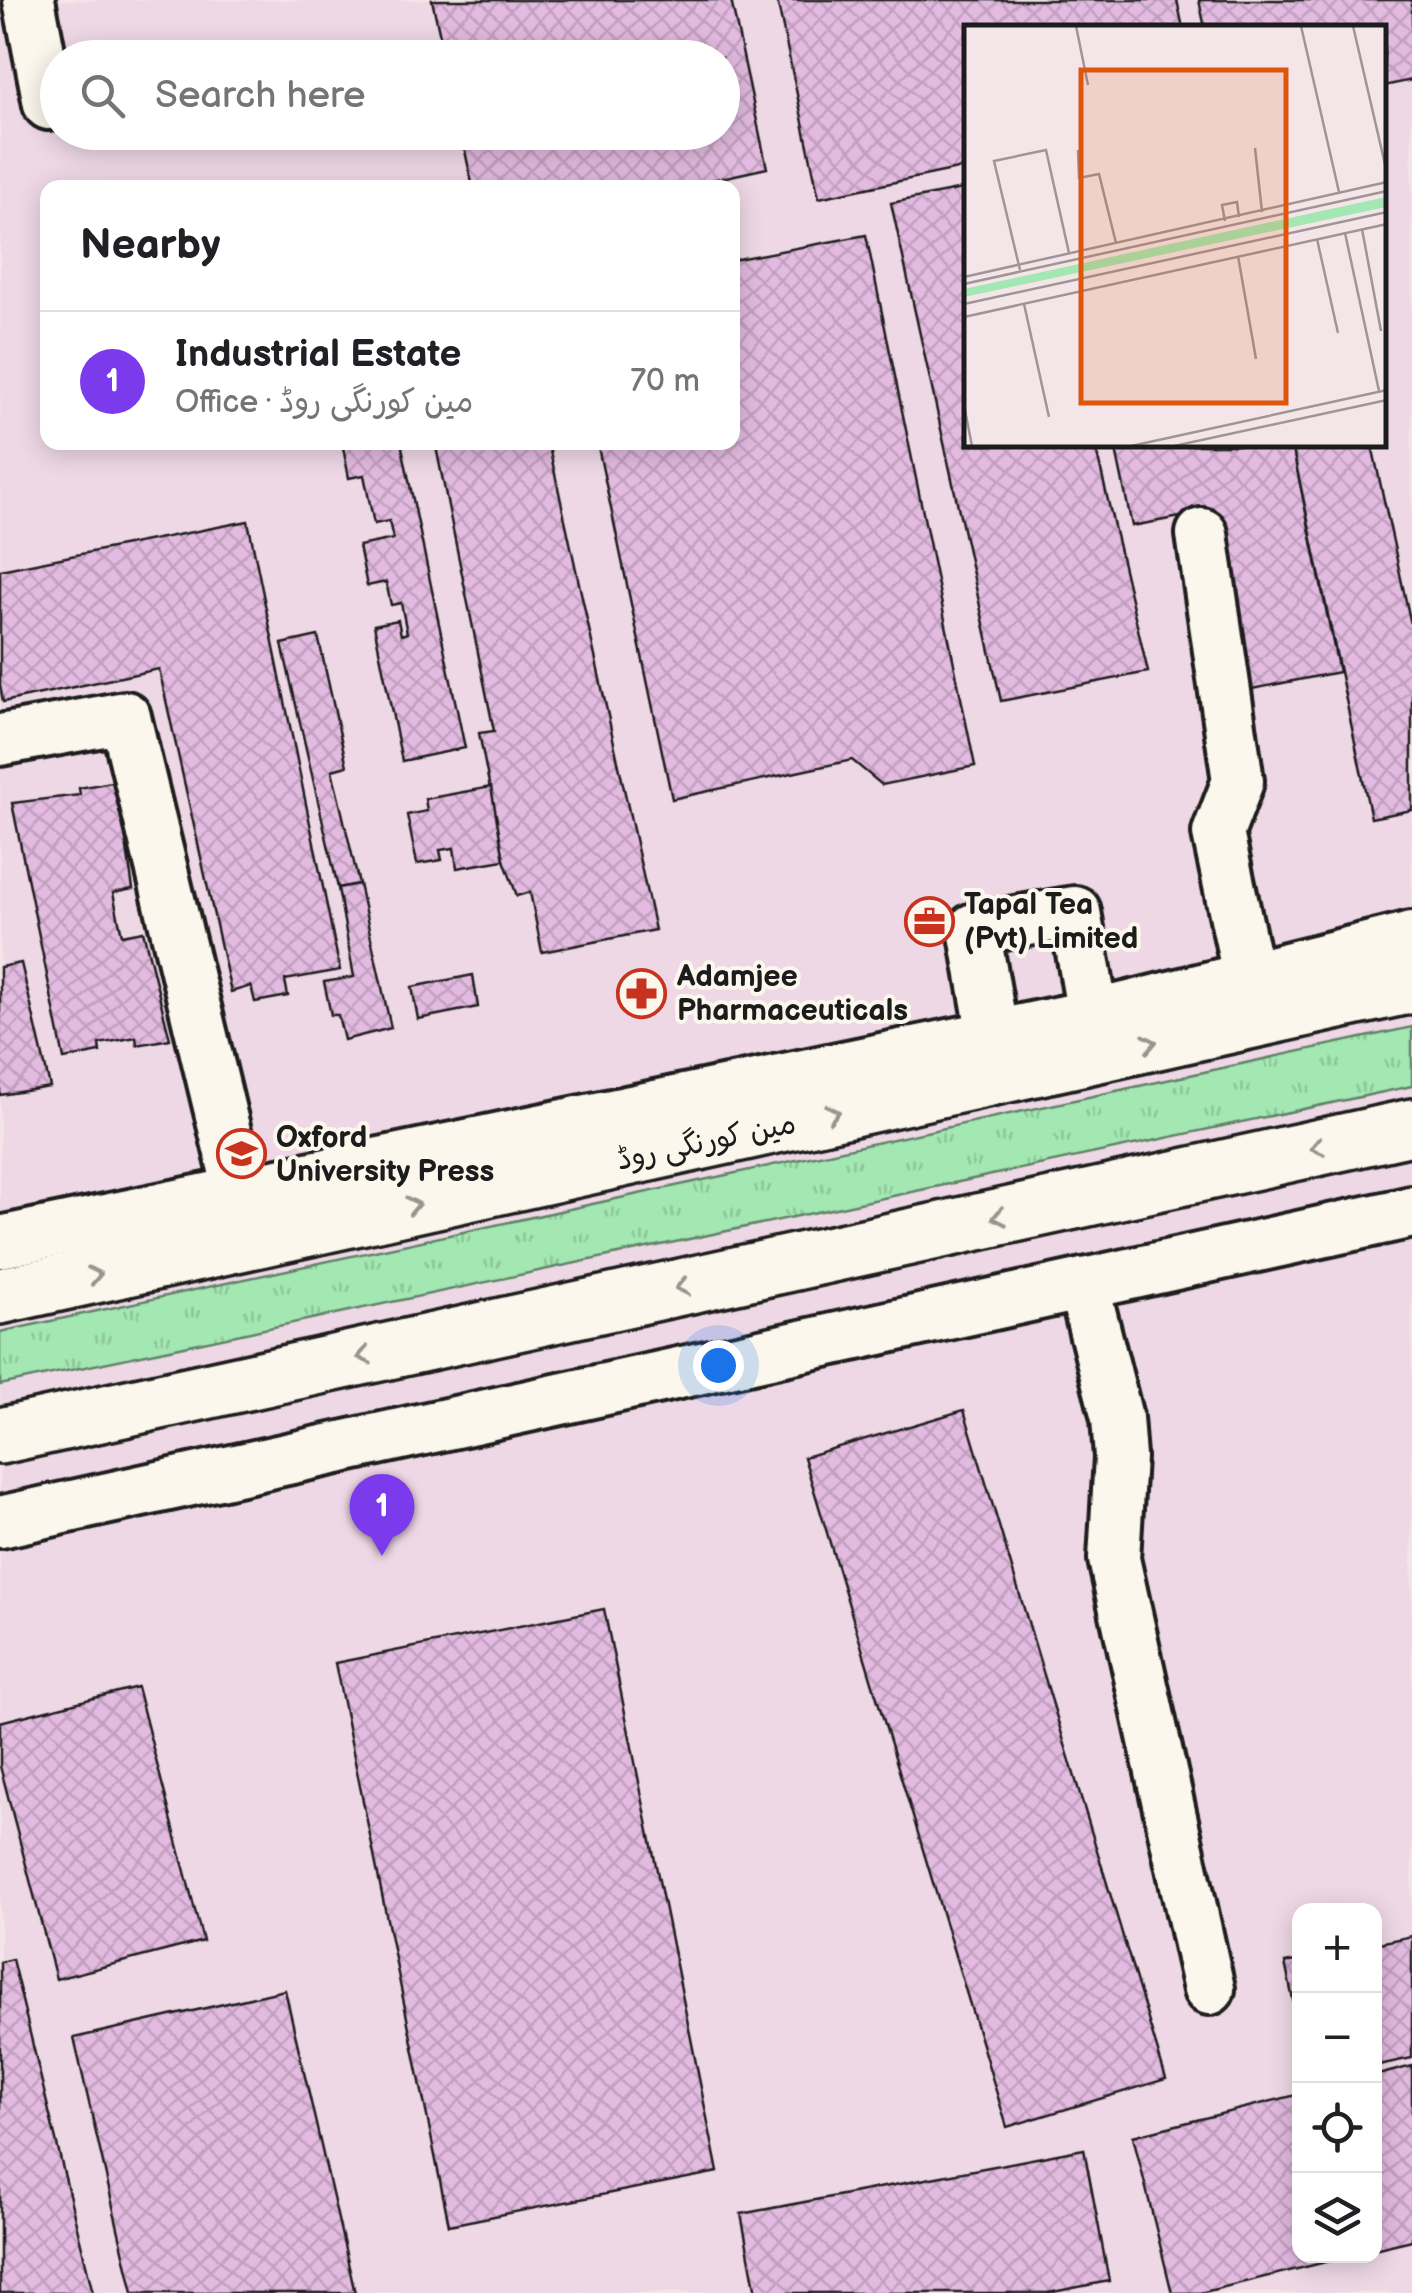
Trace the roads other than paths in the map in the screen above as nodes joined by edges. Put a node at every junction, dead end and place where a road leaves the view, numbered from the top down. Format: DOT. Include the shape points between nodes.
graph roads {
  1 [pos="29,0"];
  2 [pos="40,57"];
  3 [pos="1202,534"];
  4 [pos="0,740"];
  5 [pos="1412,937"];
  6 [pos="1249,979"];
  7 [pos="1412,985"];
  8 [pos="1093,1015"];
  9 [pos="993,1036"];
  10 [pos="1412,1127"];
  11 [pos="240,1194"];
  12 [pos="1412,1212"];
  13 [pos="0,1242"];
  14 [pos="1083,1284"];
  15 [pos="0,1296"];
  16 [pos="0,1436"];
  17 [pos="0,1522"];
  18 [pos="1208,1988"];
  1 -- 2 [label="street"];
  3 -- 6 [label="street" via="1238,780 1218,833"];
  4 -- 11 [label="street" via="125,717"];
  5 -- 6 [label="street"];
  6 -- 8 [label="street"];
  15 -- 7 [label="main road, مین کورنگی روڈ, one-way"];
  8 -- 9 [label="street"];
  8 -- 9 [label="street" via="1075,912 974,929"];
  9 -- 11 [label="street"];
  10 -- 16 [label="main road, one-way"];
  11 -- 13 [label="street"];
  12 -- 14 [label="street"];
  14 -- 17 [label="street"];
  14 -- 18 [label="street" via="1117,1418 1114,1560"];
}
